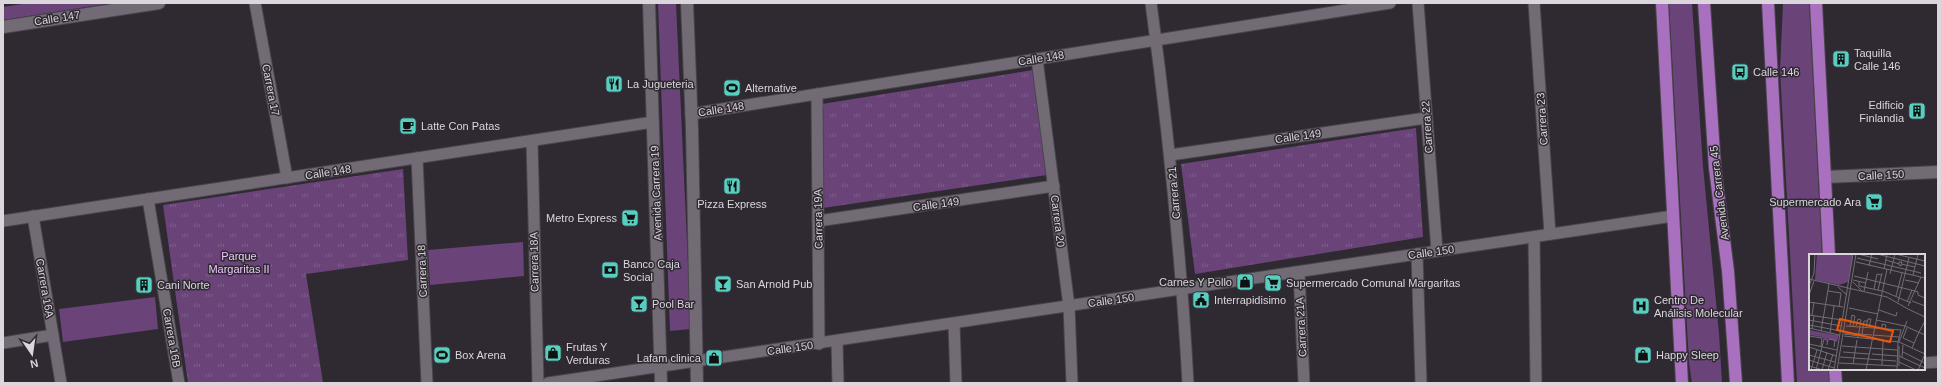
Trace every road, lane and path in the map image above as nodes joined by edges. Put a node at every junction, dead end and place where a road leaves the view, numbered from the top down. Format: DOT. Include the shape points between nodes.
graph roads {
  1 [pos="158,3"];
  2 [pos="255,3"];
  3 [pos="649,3"];
  4 [pos="686,3"];
  5 [pos="1151,3"];
  6 [pos="1390,3"];
  7 [pos="1418,3"];
  8 [pos="1534,3"];
  9 [pos="1662,3"];
  10 [pos="1704,3"];
  11 [pos="1768,3"];
  12 [pos="1776,3"];
  13 [pos="1816,3"];
  14 [pos="3,27"];
  15 [pos="1770,39"];
  16 [pos="1156,40"];
  17 [pos="1037,59"];
  18 [pos="816,94"];
  19 [pos="691,114"];
  20 [pos="1426,118"];
  21 [pos="653,122"];
  22 [pos="532,141"];
  23 [pos="1170,155"];
  24 [pos="417,158"];
  25 [pos="1938,172"];
  26 [pos="1825,177"];
  27 [pos="287,178"];
  28 [pos="1054,186"];
  29 [pos="148,199"];
  30 [pos="33,216"];
  31 [pos="1673,216"];
  32 [pos="3,221"];
  33 [pos="818,221"];
  34 [pos="1550,234"];
  35 [pos="1534,237"];
  36 [pos="1437,251"];
  37 [pos="1417,254"];
  38 [pos="1829,254"];
  39 [pos="1299,272"];
  40 [pos="1182,289"];
  41 [pos="1069,306"];
  42 [pos="954,324"];
  43 [pos="53,335"];
  44 [pos="838,341"];
  45 [pos="3,343"];
  46 [pos="819,344"];
  47 [pos="697,361"];
  48 [pos="1938,362"];
  49 [pos="1925,363"];
  50 [pos="661,366"];
  51 [pos="1681,367"];
  52 [pos="1835,370"];
  53 [pos="61,383"];
  54 [pos="179,383"];
  55 [pos="427,383"];
  56 [pos="538,383"];
  57 [pos="548,383"];
  58 [pos="661,383"];
  59 [pos="697,383"];
  60 [pos="838,383"];
  61 [pos="956,383"];
  62 [pos="1072,383"];
  63 [pos="1188,383"];
  64 [pos="1304,383"];
  65 [pos="1421,383"];
  66 [pos="1536,383"];
  67 [pos="1682,383"];
  68 [pos="1685,383"];
  69 [pos="1736,383"];
  70 [pos="1788,383"];
  71 [pos="1836,383"];
  1 -- 14 [label="main road, Calle 147"];
  2 -- 27 [label="street, Carrera 17"];
  3 -- 21 [label="main road, Avenida Carrera 19"];
  4 -- 19 [label="main road"];
  5 -- 16 [label="street, Carrera 21"];
  6 -- 16 [label="street, Calle 148"];
  7 -- 20 [label="street, Carrera 22"];
  8 -- 34 [label="street, Carrera 23"];
  9 -- 31 [label="highway"];
  10 -- 69 [label="highway, Avenida Carrera 45" via="1715,168 1728,271"];
  11 -- 15 [label="highway"];
  12 -- 15 [label="highway"];
  13 -- 26 [label="highway"];
  15 -- 70 [label="highway"];
  16 -- 17 [label="street, Calle 148"];
  16 -- 23 [label="street, Carrera 21"];
  17 -- 18 [label="street, Calle 148"];
  17 -- 28 [label="street, Carrera 20"];
  18 -- 19 [label="street, Calle 148"];
  18 -- 33 [label="street, Carrera 19A"];
  19 -- 47 [label="main road"];
  20 -- 23 [label="street, Calle 149"];
  20 -- 36 [label="street, Carrera 22"];
  21 -- 22 [label="street, Calle 148"];
  21 -- 50 [label="main road, Avenida Carrera 19"];
  22 -- 24 [label="street, Calle 148"];
  22 -- 56 [label="street, Carrera 18A"];
  23 -- 40 [label="street, Carrera 21"];
  24 -- 27 [label="street, Calle 148"];
  24 -- 55 [label="street, Carrera 18"];
  25 -- 26 [label="main road, Calle 150"];
  26 -- 38 [label="highway"];
  27 -- 29 [label="street, Calle 148"];
  28 -- 33 [label="street, Calle 149"];
  28 -- 41 [label="street, Carrera 20"];
  29 -- 30 [label="street, Calle 148"];
  29 -- 54 [label="street, Carrera 16B"];
  30 -- 32 [label="street, Calle 148"];
  30 -- 43 [label="street, Carrera 16A"];
  31 -- 34 [label="street, Calle 150"];
  31 -- 51 [label="highway"];
  33 -- 46 [label="street, Carrera 19A"];
  34 -- 35 [label="street, Calle 150"];
  35 -- 36 [label="street, Calle 150"];
  35 -- 66 [label="street"];
  36 -- 37 [label="street, Calle 150"];
  37 -- 39 [label="street, Calle 150"];
  37 -- 65 [label="street"];
  39 -- 40 [label="street, Calle 150"];
  39 -- 64 [label="street, Carrera 21A"];
  40 -- 41 [label="street, Calle 150"];
  40 -- 63 [label="street, Carrera 21"];
  41 -- 42 [label="street, Calle 150"];
  41 -- 62 [label="street, Carrera 20"];
  42 -- 44 [label="street, Calle 150"];
  42 -- 61 [label="street"];
  43 -- 45 [label="street"];
  43 -- 53 [label="street, Carrera 16A"];
  44 -- 46 [label="street, Calle 150"];
  44 -- 60 [label="street"];
  46 -- 47 [label="street, Calle 150"];
  47 -- 50 [label="street, Calle 150"];
  47 -- 59 [label="main road"];
  48 -- 49 [label="street"];
  50 -- 57 [label="street, Calle 150"];
  50 -- 58 [label="main road, Avenida Carrera 19"];
  51 -- 67 [label="highway"];
  51 -- 68 [label="highway"];
  52 -- 71 [label="highway"];
}
